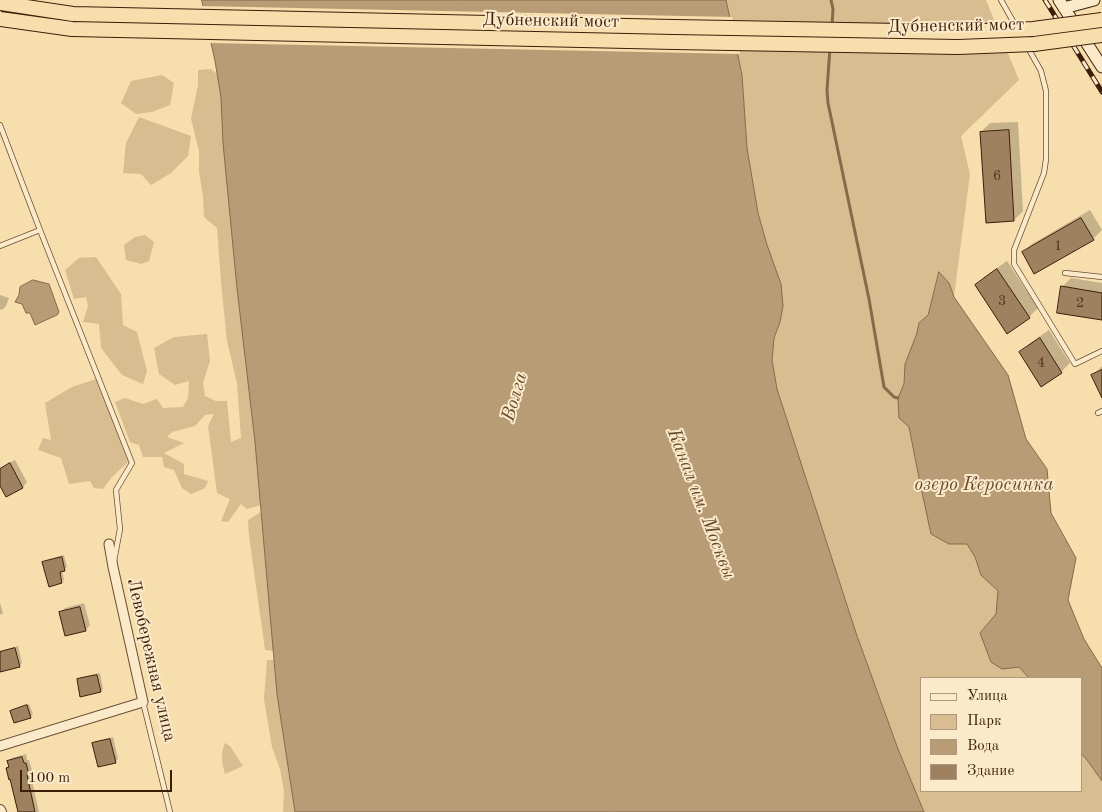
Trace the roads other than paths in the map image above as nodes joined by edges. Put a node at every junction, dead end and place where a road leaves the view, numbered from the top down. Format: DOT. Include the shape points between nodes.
graph roads {
  1 [pos="1001,0"];
  2 [pos="1094,0"];
  3 [pos="0,3"];
  4 [pos="1062,4"];
  5 [pos="0,19"];
  6 [pos="1102,20"];
  7 [pos="1102,35"];
  8 [pos="1102,66"];
  9 [pos="0,125"];
  10 [pos="40,230"];
  11 [pos="0,246"];
  12 [pos="1065,273"];
  13 [pos="1102,277"];
  14 [pos="1102,351"];
  15 [pos="109,544"];
  16 [pos="113,568"];
  17 [pos="143,702"];
  18 [pos="0,746"];
  19 [pos="170,812"];
  1 -- 14 [label="lane" via="1041,71 1046,91 1044,172 1014,250 1014,264 1075,364"];
  2 -- 4 [label="main road"];
  3 -- 6 [label="main road, Дубненский мост, bridge" via="73,14 958,32 1033,29"];
  4 -- 8 [label="main road"];
  5 -- 7 [label="main road, Дубненский мост, bridge" via="72,29 948,47 1034,44"];
  9 -- 10 [label="lane"];
  10 -- 11 [label="lane"];
  10 -- 16 [label="lane" via="132,464 116,490 120,529"];
  12 -- 13 [label="lane"];
  15 -- 16 [label="street, Левобережная улица"];
  16 -- 17 [label="street, Левобережная улица"];
  17 -- 18 [label="street"];
  17 -- 19 [label="lane, Левобережная улица"];
}
